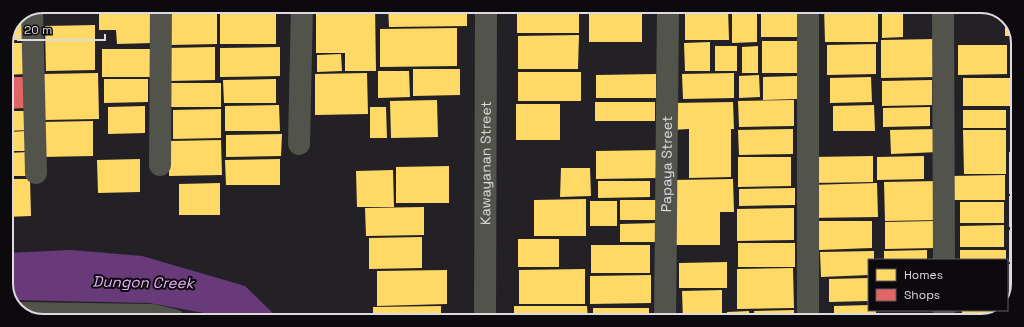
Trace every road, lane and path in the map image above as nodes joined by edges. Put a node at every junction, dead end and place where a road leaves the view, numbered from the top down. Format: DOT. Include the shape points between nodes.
graph roads {
  1 [pos="161,13"];
  2 [pos="302,13"];
  3 [pos="486,13"];
  4 [pos="668,13"];
  5 [pos="808,13"];
  6 [pos="944,13"];
  7 [pos="32,15"];
  8 [pos="299,144"];
  9 [pos="160,166"];
  10 [pos="36,173"];
  11 [pos="944,259"];
  12 [pos="33,312"];
  13 [pos="109,314"];
  14 [pos="484,314"];
  15 [pos="664,314"];
  16 [pos="808,314"];
  1 -- 9 [label="street"];
  2 -- 8 [label="street"];
  3 -- 14 [label="street, Kawayanan Street"];
  4 -- 15 [label="street, Papaya Street"];
  5 -- 16 [label="street"];
  6 -- 11 [label="street"];
  7 -- 10 [label="street"];
  12 -- 13 [label="street"];
}
